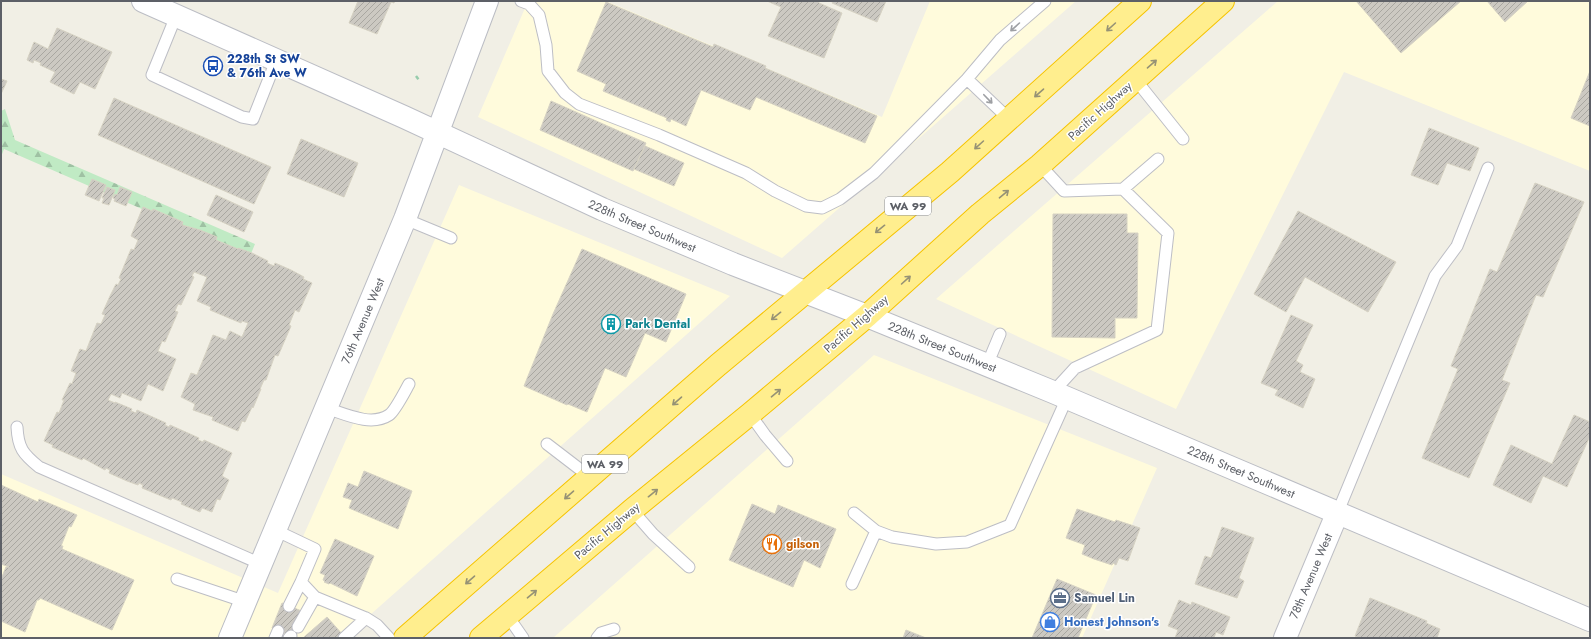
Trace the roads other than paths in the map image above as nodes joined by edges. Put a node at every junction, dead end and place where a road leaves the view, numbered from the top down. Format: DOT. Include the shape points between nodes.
graph roads {
  1 [pos="143,1"];
  2 [pos="487,1"];
  3 [pos="521,1"];
  4 [pos="1044,1"];
  5 [pos="1140,1"];
  6 [pos="1223,1"];
  7 [pos="176,16"];
  8 [pos="276,61"];
  9 [pos="1135,79"];
  10 [pos="967,80"];
  11 [pos="1009,119"];
  12 [pos="438,133"];
  13 [pos="1183,138"];
  14 [pos="1158,159"];
  15 [pos="1040,165"];
  16 [pos="1488,168"];
  17 [pos="1124,189"];
  18 [pos="405,219"];
  19 [pos="451,238"];
  20 [pos="806,292"];
  21 [pos="867,316"];
  22 [pos="1000,334"];
  23 [pos="987,365"];
  24 [pos="409,384"];
  25 [pos="1060,395"];
  26 [pos="326,408"];
  27 [pos="750,414"];
  28 [pos="17,427"];
  29 [pos="547,444"];
  30 [pos="787,461"];
  31 [pos="590,477"];
  32 [pos="632,510"];
  33 [pos="854,513"];
  34 [pos="1337,514"];
  35 [pos="275,530"];
  36 [pos="876,531"];
  37 [pos="261,564"];
  38 [pos="689,567"];
  39 [pos="177,579"];
  40 [pos="301,582"];
  41 [pos="852,584"];
  42 [pos="315,597"];
  43 [pos="246,602"];
  44 [pos="289,606"];
  45 [pos="507,615"];
  46 [pos="366,618"];
  47 [pos="1590,620"];
  48 [pos="614,629"];
  49 [pos="293,634"];
  50 [pos="230,638"];
  51 [pos="344,638"];
  52 [pos="389,638"];
  53 [pos="405,638"];
  54 [pos="481,638"];
  55 [pos="523,638"];
  56 [pos="597,638"];
  57 [pos="1285,638"];
  1 -- 7 [label="street, 228th Street Southwest"];
  2 -- 12 [label="street, 76th Avenue West"];
  3 -- 10 [label="lane" via="529,4 539,15 546,45 548,71 565,94 579,104 746,172 775,191 806,206 822,208 840,199 874,173"];
  4 -- 10 [label="lane, one-way" via="1000,40"];
  5 -- 11 [label="highway, WA 99, one-way"];
  9 -- 6 [label="highway, Pacific Highway, one-way"];
  7 -- 8 [label="street, 228th Street Southwest"];
  7 -- 8 [label="lane" via="152,75 242,117 253,119"];
  8 -- 12 [label="street, 228th Street Southwest"];
  9 -- 13 [label="lane"];
  9 -- 15 [label="highway, Pacific Highway"];
  10 -- 11 [label="lane, one-way"];
  11 -- 20 [label="highway, WA 99, one-way" via="950,172"];
  12 -- 18 [label="street, 76th Avenue West"];
  12 -- 20 [label="street, 228th Street Southwest" via="602,210"];
  14 -- 17 [label="lane"];
  15 -- 17 [label="lane" via="1064,191"];
  21 -- 15 [label="highway, Pacific Highway, one-way" via="984,211"];
  16 -- 34 [label="lane" via="1457,246 1435,276"];
  17 -- 25 [label="lane" via="1168,233 1157,330 1075,368"];
  18 -- 19 [label="lane"];
  18 -- 26 [label="street, 76th Avenue West"];
  20 -- 21 [label="street, 228th Street Southwest"];
  20 -- 31 [label="highway, WA 99, one-way"];
  21 -- 23 [label="street, 228th Street Southwest"];
  27 -- 21 [label="highway, Pacific Highway, one-way"];
  22 -- 23 [label="lane"];
  23 -- 25 [label="street, 228th Street Southwest"];
  24 -- 26 [label="lane" via="390,415 377,420 356,418"];
  25 -- 34 [label="street, 228th Street Southwest"];
  25 -- 36 [label="lane" via="1010,525 967,542 936,544 892,537"];
  26 -- 35 [label="street, 76th Avenue West"];
  27 -- 30 [label="lane"];
  32 -- 27 [label="highway, Pacific Highway, one-way"];
  28 -- 37 [label="lane" via="18,442 28,458 39,467"];
  29 -- 31 [label="lane"];
  31 -- 53 [label="highway, WA 99, one-way"];
  32 -- 38 [label="lane" via="653,534"];
  45 -- 32 [label="highway, Pacific Highway, one-way"];
  33 -- 36 [label="lane"];
  34 -- 47 [label="street, 228th Street Southwest"];
  34 -- 57 [label="street, 78th Avenue West"];
  35 -- 37 [label="street, 76th Avenue West"];
  35 -- 40 [label="lane" via="315,549"];
  36 -- 41 [label="lane"];
  37 -- 43 [label="street, 76th Avenue West"];
  39 -- 43 [label="lane"];
  40 -- 42 [label="lane"];
  40 -- 44 [label="lane"];
  42 -- 46 [label="lane"];
  42 -- 49 [label="lane"];
  43 -- 50 [label="street, 76th Avenue West"];
  45 -- 54 [label="highway, Pacific Highway"];
  45 -- 55 [label="lane"];
  46 -- 51 [label="lane"];
  46 -- 52 [label="lane"];
  48 -- 56 [label="lane" via="601,633"];
}
